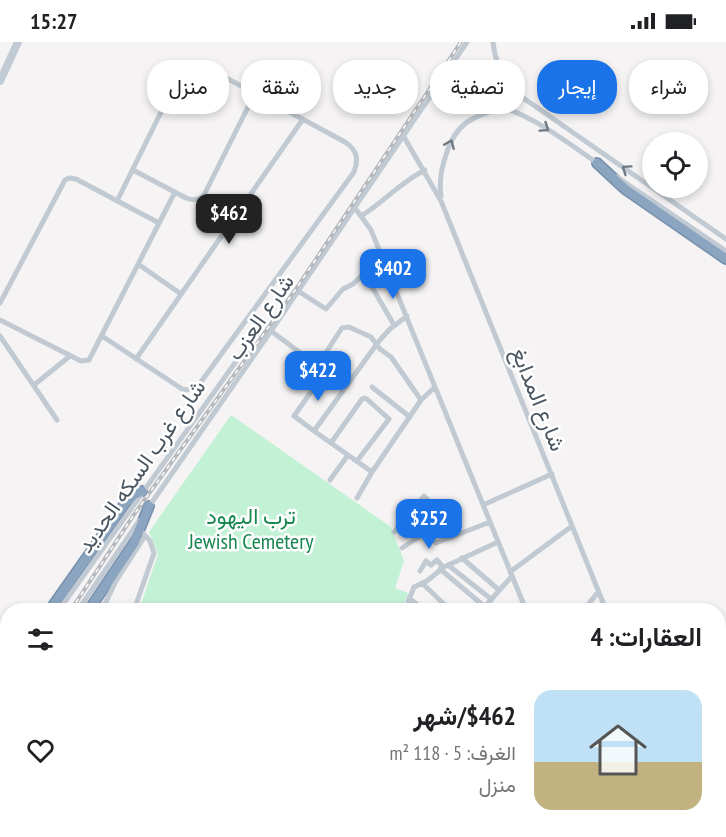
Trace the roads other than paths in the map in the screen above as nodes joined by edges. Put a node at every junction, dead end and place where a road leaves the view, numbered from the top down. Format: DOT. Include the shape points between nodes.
graph roads {
  1 [pos="18,42"];
  2 [pos="467,42"];
  3 [pos="493,42"];
  4 [pos="455,60"];
  5 [pos="497,60"];
  6 [pos="0,81"];
  7 [pos="241,86"];
  8 [pos="430,97"];
  9 [pos="525,99"];
  10 [pos="244,114"];
  11 [pos="294,114"];
  12 [pos="485,114"];
  13 [pos="520,114"];
  14 [pos="303,119"];
  15 [pos="404,136"];
  16 [pos="597,163"];
  17 [pos="133,170"];
  18 [pos="424,170"];
  19 [pos="175,192"];
  20 [pos="117,201"];
  21 [pos="441,201"];
  22 [pos="355,208"];
  23 [pos="361,216"];
  24 [pos="159,223"];
  25 [pos="726,239"];
  26 [pos="726,251"];
  27 [pos="382,256"];
  28 [pos="726,259"];
  29 [pos="138,264"];
  30 [pos="372,287"];
  31 [pos="298,291"];
  32 [pos="181,294"];
  33 [pos="0,303"];
  34 [pos="407,316"];
  35 [pos="0,319"];
  36 [pos="394,325"];
  37 [pos="271,331"];
  38 [pos="0,336"];
  39 [pos="102,336"];
  40 [pos="376,344"];
  41 [pos="70,356"];
  42 [pos="253,356"];
  43 [pos="136,359"];
  44 [pos="317,366"];
  45 [pos="325,372"];
  46 [pos="34,385"];
  47 [pos="346,387"];
  48 [pos="372,387"];
  49 [pos="435,387"];
  50 [pos="421,400"];
  51 [pos="410,417"];
  52 [pos="57,420"];
  53 [pos="314,431"];
  54 [pos="330,443"];
  55 [pos="348,455"];
  56 [pos="357,461"];
  57 [pos="372,471"];
  58 [pos="552,474"];
  59 [pos="330,480"];
  60 [pos="142,491"];
  61 [pos="357,498"];
  62 [pos="149,506"];
  63 [pos="483,506"];
  64 [pos="440,513"];
  65 [pos="490,522"];
  66 [pos="572,526"];
  67 [pos="140,531"];
  68 [pos="394,532"];
  69 [pos="454,536"];
  70 [pos="498,542"];
  71 [pos="436,543"];
  72 [pos="402,548"];
  73 [pos="462,558"];
  74 [pos="444,567"];
  75 [pos="420,571"];
  76 [pos="511,574"];
  77 [pos="422,583"];
  78 [pos="499,590"];
  79 [pos="598,592"];
  80 [pos="409,598"];
  81 [pos="491,600"];
  82 [pos="55,603"];
  83 [pos="64,603"];
  84 [pos="83,603"];
  85 [pos="94,603"];
  86 [pos="105,603"];
  87 [pos="137,603"];
  88 [pos="407,603"];
  89 [pos="415,603"];
  90 [pos="443,603"];
  91 [pos="477,603"];
  92 [pos="488,603"];
  93 [pos="523,603"];
  94 [pos="590,603"];
  95 [pos="603,603"];
  1 -- 6 [label="street"];
  2 -- 4 [label="street, شارع العزب"];
  3 -- 5 [label="street"];
  7 -- 17 [label="street" via="204,66 186,67"];
  8 -- 15 [label="street, شارع العزب"];
  25 -- 9 [label="street, one-way"];
  10 -- 19 [label="street" via="204,195 191,200"];
  11 -- 14 [label="street"];
  21 -- 12 [label="street, شارع المدابغ, one-way" via="441,171 452,137 464,124"];
  13 -- 16 [label="street, one-way"];
  14 -- 32 [label="street"];
  14 -- 43 [label="street" via="352,147 357,155 354,172 198,386 182,389"];
  15 -- 18 [label="street, شارع المدابغ"];
  15 -- 22 [label="street, شارع العزب"];
  16 -- 26 [label="street"];
  16 -- 28 [label="highway" via="619,185"];
  17 -- 19 [label="street"];
  17 -- 20 [label="street"];
  18 -- 21 [label="street, شارع المدابغ"];
  18 -- 23 [label="street" via="406,179"];
  19 -- 24 [label="street"];
  20 -- 24 [label="street"];
  20 -- 33 [label="street" via="76,179 65,180"];
  21 -- 58 [label="street, شارع المدابغ"];
  22 -- 23 [label="street"];
  22 -- 31 [label="street, شارع العزب"];
  23 -- 27 [label="street"];
  24 -- 29 [label="street"];
  27 -- 31 [label="street" via="326,309"];
  27 -- 34 [label="street"];
  29 -- 32 [label="street"];
  29 -- 39 [label="street"];
  30 -- 36 [label="street"];
  31 -- 37 [label="street, شارع العزب"];
  32 -- 43 [label="street"];
  34 -- 36 [label="street"];
  34 -- 49 [label="street"];
  35 -- 41 [label="street"];
  36 -- 40 [label="street"];
  37 -- 42 [label="street, شارع العزب"];
  37 -- 44 [label="street"];
  38 -- 46 [label="street"];
  39 -- 41 [label="street" via="89,360 83,362"];
  39 -- 43 [label="street"];
  40 -- 44 [label="street" via="366,334 345,327"];
  40 -- 47 [label="street"];
  40 -- 50 [label="street" via="395,361"];
  41 -- 46 [label="street"];
  42 -- 60 [label="street, شارع غرب السكه الحديد" via="242,353"];
  42 -- 62 [label="street, شارع العزب"];
  44 -- 45 [label="street"];
  45 -- 47 [label="street"];
  45 -- 53 [label="street" via="294,416"];
  46 -- 52 [label="street"];
  47 -- 53 [label="street"];
  48 -- 51 [label="street"];
  49 -- 50 [label="street"];
  49 -- 63 [label="street"];
  50 -- 51 [label="street"];
  51 -- 57 [label="street"];
  53 -- 54 [label="street"];
  54 -- 55 [label="street"];
  54 -- 56 [label="street" via="362,399 368,400 389,419"];
  55 -- 56 [label="street"];
  55 -- 59 [label="street"];
  56 -- 57 [label="street"];
  57 -- 61 [label="street"];
  58 -- 63 [label="street"];
  58 -- 66 [label="street, شارع المدابغ"];
  60 -- 82 [label="highway" via="126,502"];
  60 -- 83 [label="street, شارع غرب السكه الحديد"];
  62 -- 67 [label="highway"];
  63 -- 65 [label="street"];
  64 -- 68 [label="street" via="423,496"];
  64 -- 69 [label="street"];
  64 -- 72 [label="street" via="424,529 425,533"];
  65 -- 69 [label="street"];
  65 -- 70 [label="street"];
  66 -- 76 [label="street"];
  66 -- 79 [label="street, شارع المدابغ"];
  67 -- 84 [label="street"];
  67 -- 85 [label="highway"];
  67 -- 86 [label="street"];
  67 -- 87 [label="street" via="153,548 154,558"];
  69 -- 71 [label="street"];
  70 -- 73 [label="street"];
  70 -- 76 [label="street"];
  73 -- 74 [label="street"];
  73 -- 78 [label="street"];
  74 -- 75 [label="street" via="437,560 432,565 426,561"];
  74 -- 77 [label="street"];
  74 -- 81 [label="street"];
  74 -- 91 [label="street"];
  76 -- 78 [label="street"];
  76 -- 93 [label="street"];
  77 -- 80 [label="street" via="413,588"];
  77 -- 90 [label="street"];
  78 -- 81 [label="street"];
  79 -- 94 [label="street"];
  79 -- 95 [label="street, شارع المدابغ"];
  80 -- 88 [label="street"];
  80 -- 89 [label="street"];
  81 -- 92 [label="street"];
}
